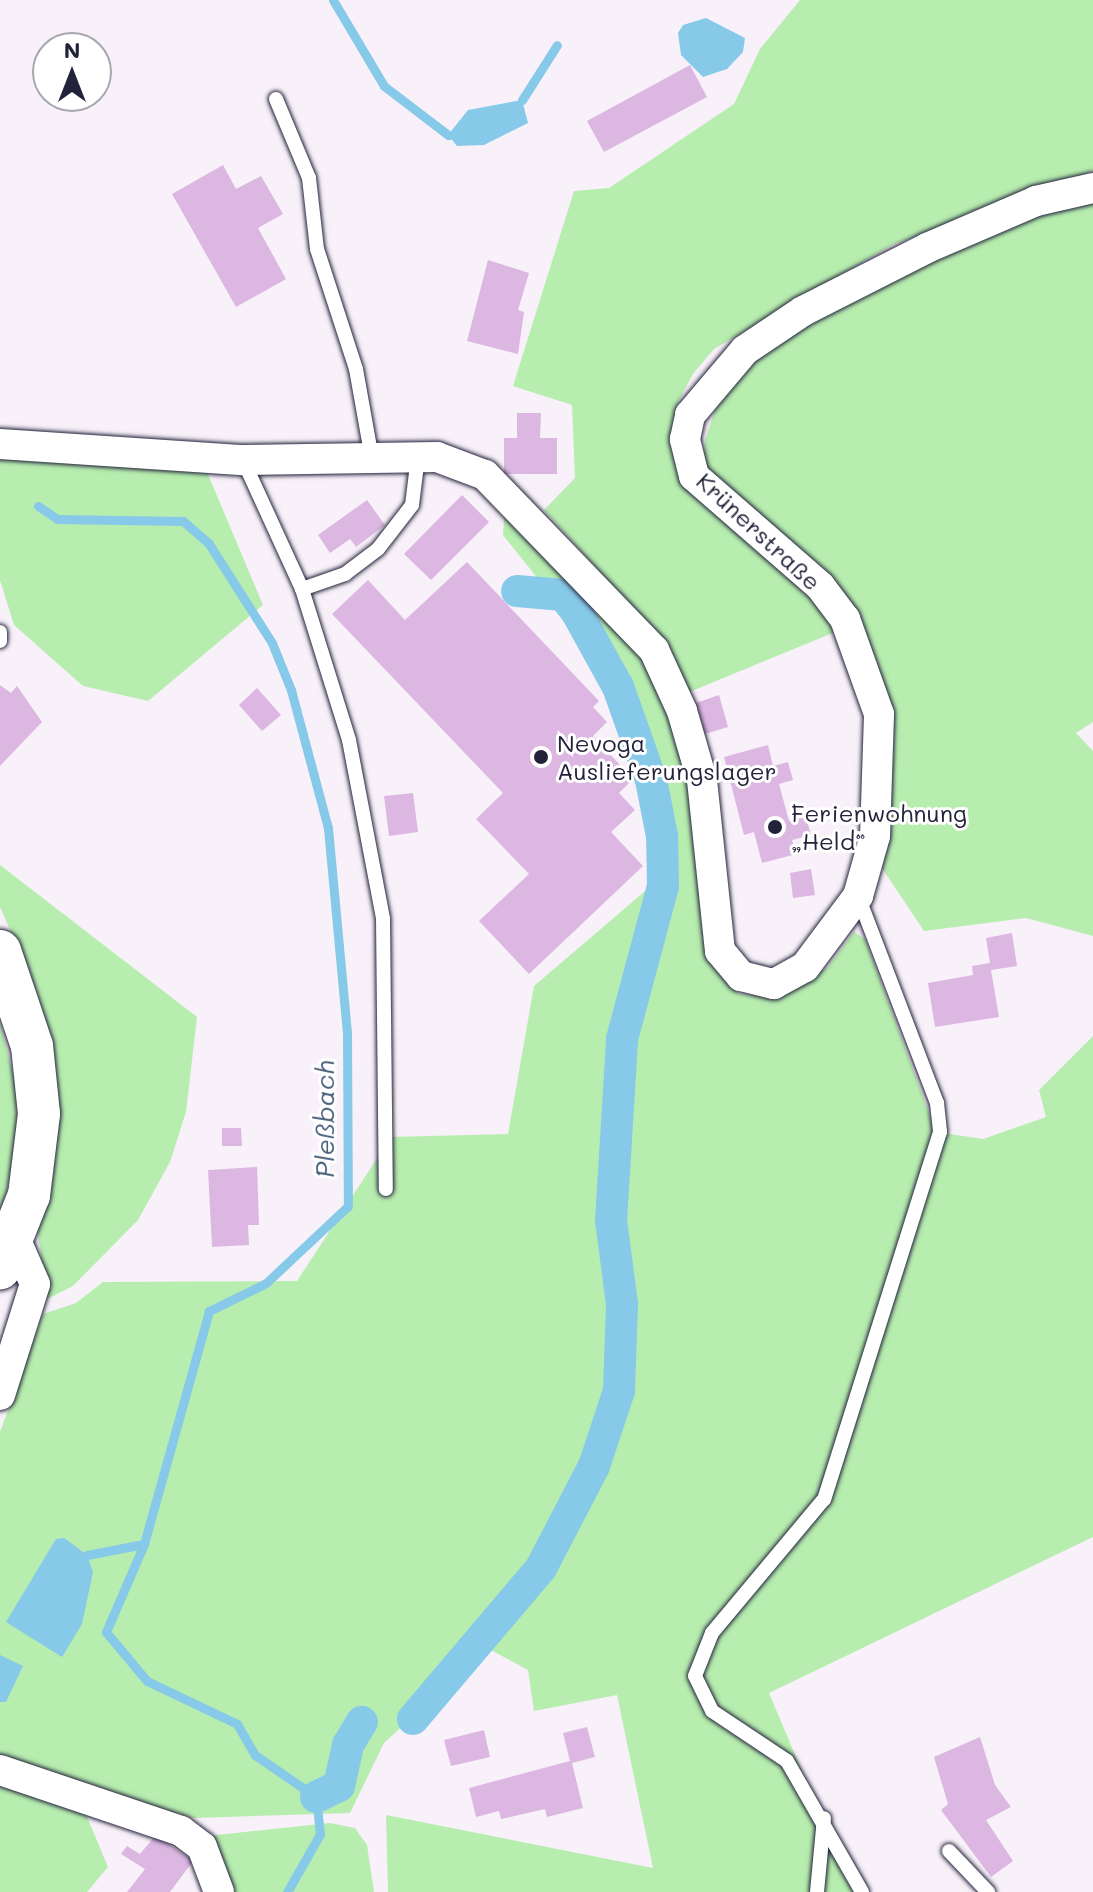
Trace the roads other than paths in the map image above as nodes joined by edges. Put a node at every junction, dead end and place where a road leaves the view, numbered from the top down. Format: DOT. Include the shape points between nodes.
graph roads {
  1 [pos="276,99"];
  2 [pos="1093,188"];
  3 [pos="0,444"];
  4 [pos="418,457"];
  5 [pos="372,459"];
  6 [pos="243,460"];
  7 [pos="302,589"];
  8 [pos="0,632"];
  9 [pos="0,641"];
  10 [pos="858,896"];
  11 [pos="0,951"];
  12 [pos="386,1189"];
  13 [pos="7,1252"];
  14 [pos="0,1395"];
  15 [pos="0,1770"];
  16 [pos="824,1818"];
  17 [pos="949,1851"];
  18 [pos="219,1892"];
  19 [pos="817,1892"];
  20 [pos="862,1892"];
  21 [pos="988,1892"];
  1 -- 5 [label="lane" via="309,178 317,249 356,369"];
  2 -- 10 [label="street, Krünerstraße" via="1036,201 803,311 745,350 690,415 685,439 694,476 797,559 845,619 863,663 879,714 882,772 875,836"];
  3 -- 6 [label="street, Krünerstraße"];
  4 -- 5 [label="street, Krünerstraße"];
  4 -- 7 [label="lane" via="412,505 378,549 345,574"];
  4 -- 10 [label="street, Krünerstraße" via="462,463 485,475 654,650 682,711 702,780 720,951 741,976 774,984 805,967"];
  5 -- 6 [label="street, Krünerstraße"];
  6 -- 7 [label="lane"];
  7 -- 12 [label="lane" via="349,740 383,919"];
  8 -- 9 [label="lane"];
  10 -- 16 [label="lane" via="937,1103 940,1132 824,1499 712,1633 695,1676 712,1711 787,1761"];
  11 -- 13 [label="main road" via="32,1046 39,1114 29,1195"];
  13 -- 14 [label="street" via="35,1284"];
  15 -- 18 [label="street" via="181,1831 202,1847"];
  16 -- 19 [label="lane"];
  16 -- 20 [label="lane"];
  17 -- 21 [label="lane"];
}
